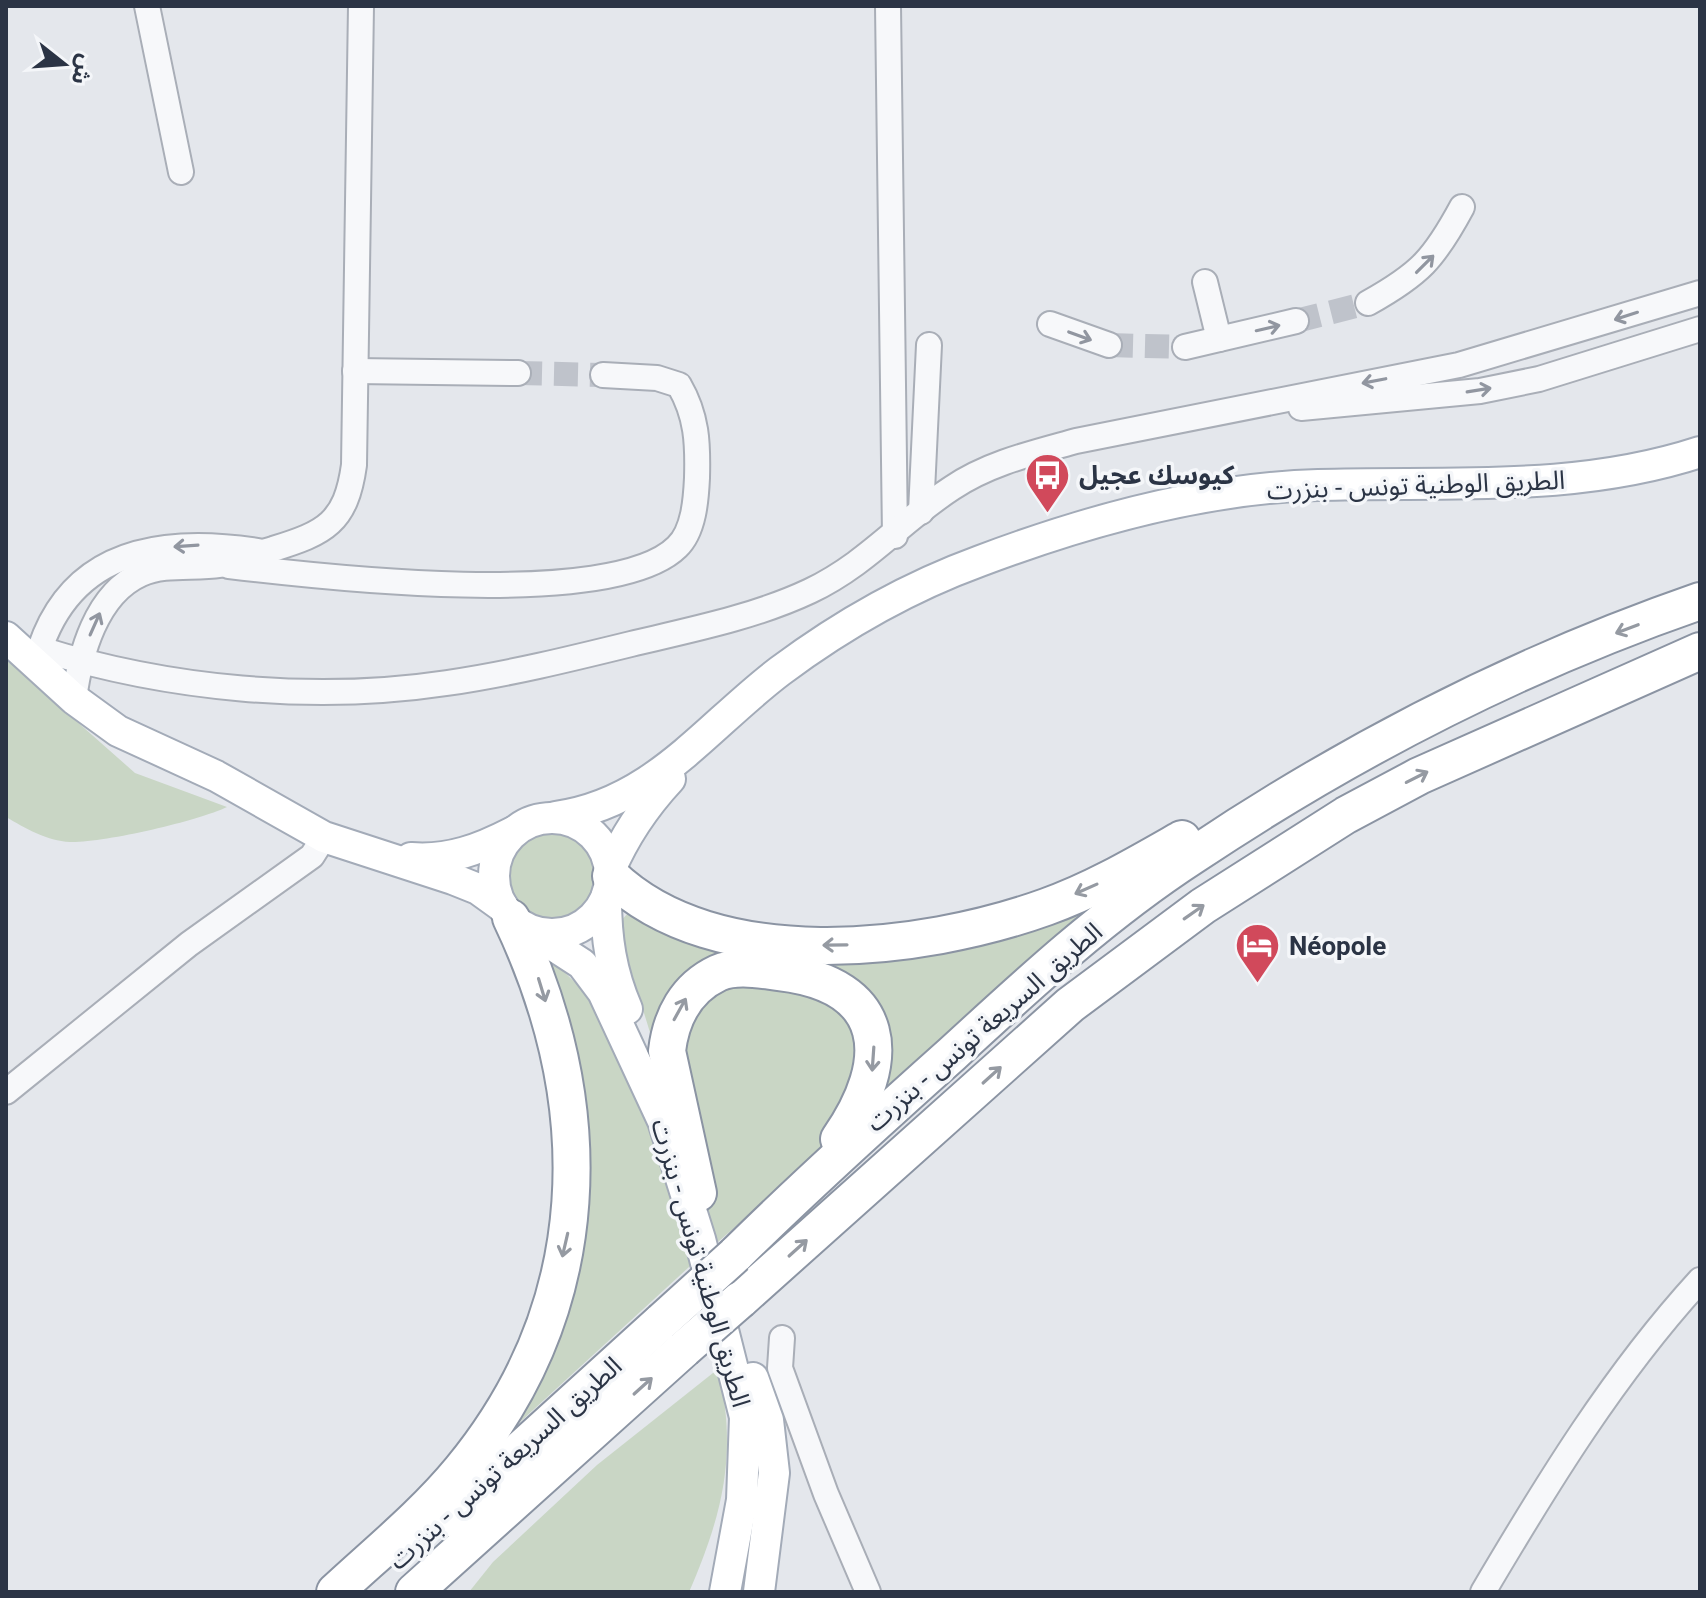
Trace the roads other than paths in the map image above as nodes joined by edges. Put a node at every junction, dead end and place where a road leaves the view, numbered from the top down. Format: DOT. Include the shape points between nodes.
graph roads {
  1 [pos="147,6"];
  2 [pos="361,6"];
  3 [pos="888,6"];
  4 [pos="181,172"];
  5 [pos="1462,207"];
  6 [pos="1205,282"];
  7 [pos="1700,293"];
  8 [pos="1368,303"];
  9 [pos="1296,321"];
  10 [pos="1050,324"];
  11 [pos="1700,329"];
  12 [pos="1219,339"];
  13 [pos="929,345"];
  14 [pos="1109,345"];
  15 [pos="1530,346"];
  16 [pos="1185,347"];
  17 [pos="355,371"];
  18 [pos="518,373"];
  19 [pos="603,375"];
  20 [pos="1539,379"];
  21 [pos="1263,405"];
  22 [pos="1700,452"];
  23 [pos="921,512"];
  24 [pos="895,536"];
  25 [pos="264,552"];
  26 [pos="219,565"];
  27 [pos="1700,601"];
  28 [pos="6,637"];
  29 [pos="1700,651"];
  30 [pos="38,656"];
  31 [pos="81,662"];
  32 [pos="1700,662"];
  33 [pos="1661,669"];
  34 [pos="74,699"];
  35 [pos="1406,728"];
  36 [pos="711,733"];
  37 [pos="555,817"];
  38 [pos="516,830"];
  39 [pos="324,837"];
  40 [pos="385,856"];
  41 [pos="609,881"];
  42 [pos="515,919"];
  43 [pos="6,1092"];
  44 [pos="805,1186"];
  45 [pos="698,1193"];
  46 [pos="1700,1280"];
  47 [pos="782,1338"];
  48 [pos="744,1353"];
  49 [pos="603,1422"];
  50 [pos="335,1592"];
  51 [pos="364,1592"];
  52 [pos="414,1592"];
  53 [pos="453,1592"];
  54 [pos="725,1592"];
  55 [pos="739,1592"];
  56 [pos="759,1592"];
  57 [pos="868,1592"];
  58 [pos="1483,1592"];
  1 -- 4 [label="street"];
  2 -- 17 [label="street"];
  3 -- 24 [label="street"];
  8 -- 5 [label="street, one-way" via="1409,280 1438,251"];
  6 -- 12 [label="street"];
  7 -- 15 [label="street, one-way"];
  12 -- 9 [label="street, one-way"];
  10 -- 14 [label="street, one-way"];
  11 -- 20 [label="street"];
  12 -- 16 [label="street"];
  13 -- 23 [label="street"];
  15 -- 20 [label="street"];
  15 -- 21 [label="street, one-way"];
  17 -- 18 [label="street"];
  17 -- 25 [label="street" via="354,465 344,508 329,527 308,539"];
  19 -- 26 [label="street" via="657,378 679,385 692,407 698,437 696,498 680,545 660,560 634,572 548,583 480,584 383,581"];
  21 -- 20 [label="street, one-way" via="1341,407"];
  21 -- 23 [label="street" via="1023,456 962,482"];
  22 -- 36 [label="main road, الطريق الوطنية تونس - بنزرت" via="1589,479 1316,485 1234,493 1067,531 937,578 865,612 776,675"];
  23 -- 24 [label="street"];
  24 -- 31 [label="street" via="857,566 809,592 752,612 447,683 313,691 169,679"];
  25 -- 26 [label="street"];
  25 -- 30 [label="street, one-way" via="207,544 175,546 111,564 65,596"];
  31 -- 26 [label="street, one-way" via="103,608 118,589 141,574 168,567"];
  27 -- 35 [label="highway, الطريق السريعة تونس - بنزرت, one-way" via="1484,689"];
  28 -- 30 [label="main road"];
  29 -- 33 [label="highway, الطريق السريعة تونس - بنزرت"];
  30 -- 31 [label="street"];
  30 -- 34 [label="main road"];
  31 -- 34 [label="street"];
  32 -- 33 [label="highway"];
  49 -- 33 [label="highway, الطريق السريعة تونس - بنزرت, one-way, bridge" via="1070,1005 1203,906 1346,815 1419,776"];
  34 -- 39 [label="main road" via="118,731 216,776"];
  35 -- 41 [label="highway, one-way" via="1267,793 1093,887 1047,907 943,936 882,944 764,940 670,919"];
  35 -- 44 [label="highway, الطريق السريعة تونس - بنزرت" via="1194,855 1084,936"];
  36 -- 37 [label="main road, الطريق الوطنية تونس - بنزرت" via="615,802"];
  36 -- 41 [label="main road, الطريق الوطنية تونس - بنزرت" via="645,805 623,839"];
  37 -- 38 [label="main road, الطريق الوطنية تونس - بنزرت"];
  37 -- 41 [label="main road, الطريق الوطنية تونس - بنزرت" via="571,820 598,839"];
  38 -- 40 [label="main road, الطريق الوطنية تونس - بنزرت" via="458,855"];
  38 -- 42 [label="main road" via="504,843 493,875"];
  39 -- 40 [label="main road"];
  39 -- 43 [label="street" via="312,856 189,944"];
  40 -- 42 [label="main road" via="478,889"];
  41 -- 42 [label="main road, الطريق الوطنية تونس - بنزرت" via="597,914 567,933 549,935"];
  41 -- 45 [label="main road, الطريق الوطنية تونس - بنزرت" via="606,935 614,980 674,1116"];
  42 -- 50 [label="highway, one-way" via="553,1024 573,1141 567,1237 551,1303 513,1394 488,1435 426,1508"];
  42 -- 54 [label="main road, الطريق الوطنية تونس - بنزرت" via="582,964 603,992 663,1121 700,1239 745,1417 742,1500"];
  45 -- 44 [label="highway, one-way" via="667,1051 670,1029 688,995 722,971 753,969 820,981 861,1009 871,1030 876,1055 870,1084 858,1111"];
  44 -- 51 [label="highway, الطريق السريعة تونس - بنزرت, bridge"];
  45 -- 48 [label="main road, الطريق الوطنية تونس - بنزرت"];
  46 -- 58 [label="street" via="1651,1332 1581,1432"];
  47 -- 57 [label="street" via="780,1368"];
  48 -- 55 [label="main road, الطريق الوطنية تونس - بنزرت" via="757,1418 758,1455"];
  48 -- 56 [label="main road" via="768,1420 772,1449 772,1499"];
  49 -- 52 [label="highway, الطريق السريعة تونس - بنزرت"];
  49 -- 53 [label="highway" via="487,1545"];
}
